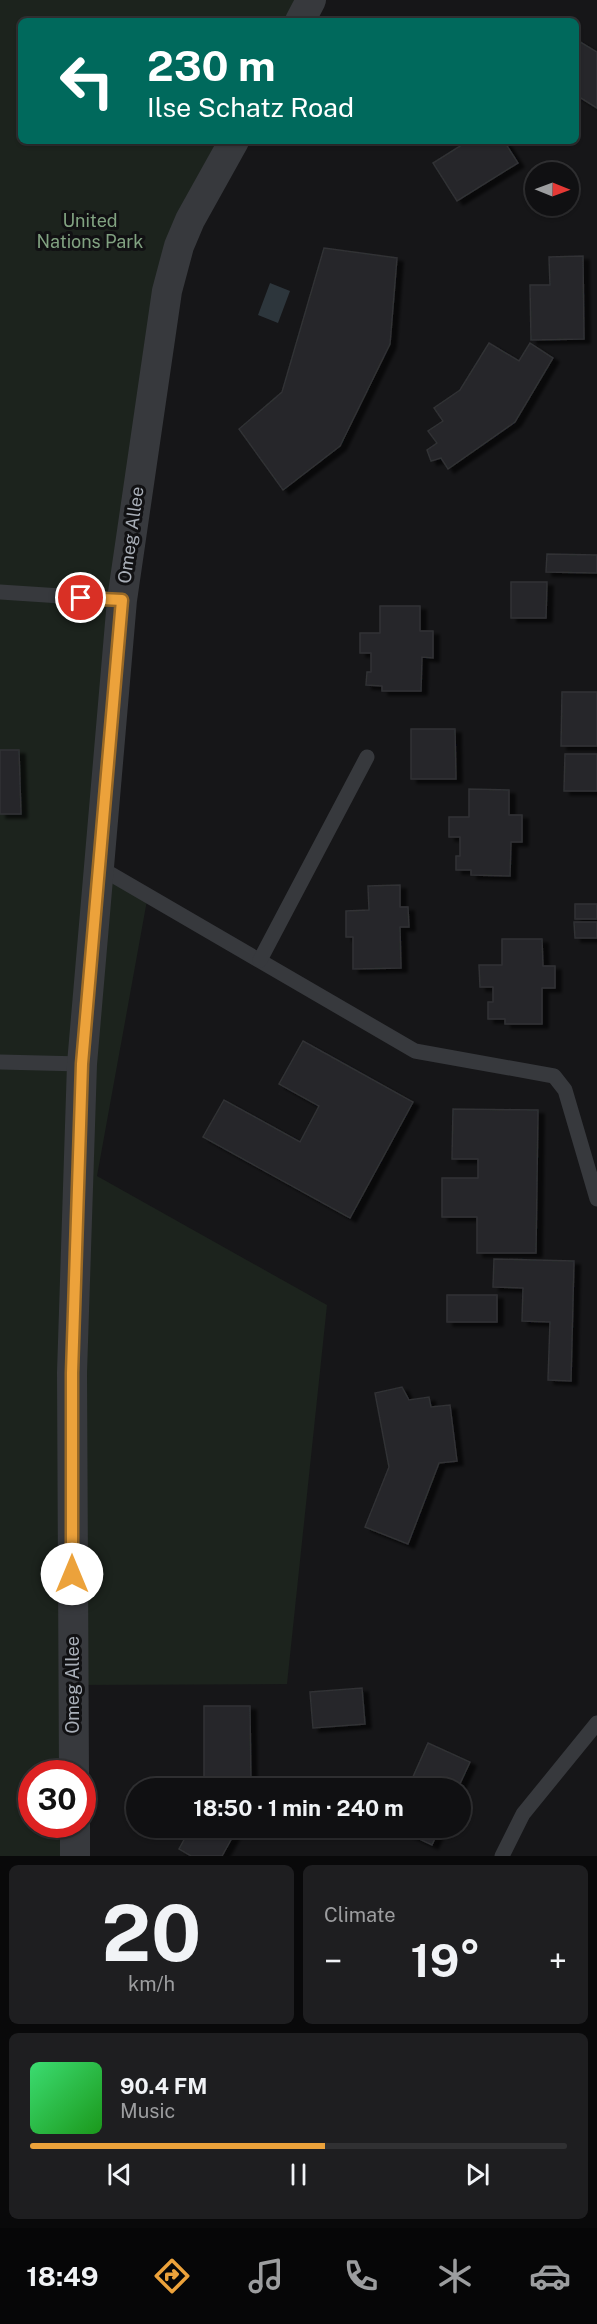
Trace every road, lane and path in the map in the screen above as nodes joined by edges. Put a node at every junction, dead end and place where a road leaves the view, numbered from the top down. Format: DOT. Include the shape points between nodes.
graph roads {
  1 [pos="311,0"];
  2 [pos="302,18"];
  3 [pos="232,144"];
  4 [pos="0,592"];
  5 [pos="122,600"];
  6 [pos="367,757"];
  7 [pos="97,866"];
  8 [pos="260,960"];
  9 [pos="0,1062"];
  10 [pos="82,1064"];
  11 [pos="597,1199"];
  12 [pos="597,1723"];
  13 [pos="74,1760"];
  14 [pos="75,1838"];
  15 [pos="75,1856"];
  16 [pos="502,1856"];
  1 -- 2 [label="street"];
  3 -- 5 [label="street, Omeg Allee" via="190,220 167,291"];
  4 -- 5 [label="lane"];
  5 -- 7 [label="street, Omeg Allee"];
  6 -- 8 [label="lane"];
  7 -- 8 [label="lane"];
  7 -- 10 [label="street, Omeg Allee"];
  8 -- 11 [label="lane" via="415,1051 554,1076 565,1090"];
  9 -- 10 [label="lane"];
  10 -- 13 [label="street, Omeg Allee" via="72,1373"];
  12 -- 16 [label="lane" via="523,1814"];
  14 -- 15 [label="street"];
}
